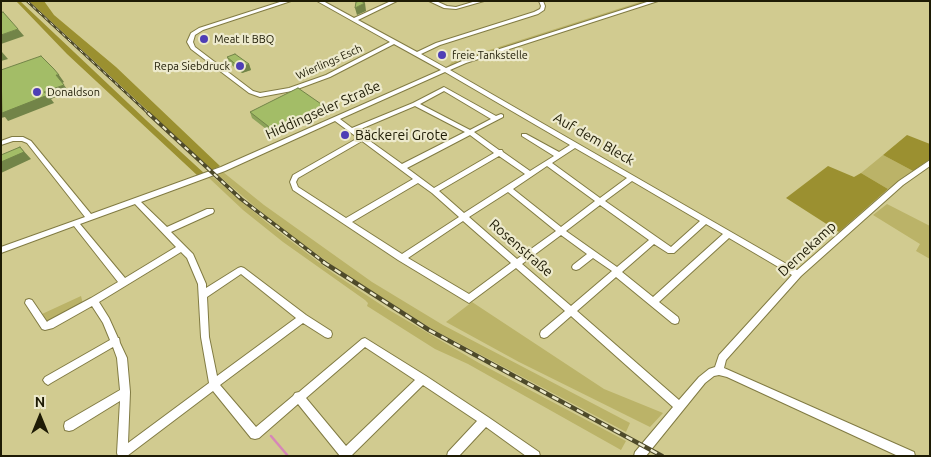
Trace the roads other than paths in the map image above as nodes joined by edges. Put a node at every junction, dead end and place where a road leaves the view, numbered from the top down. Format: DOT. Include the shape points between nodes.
graph roads {
  1 [pos="289,1"];
  2 [pos="319,1"];
  3 [pos="395,1"];
  4 [pos="431,1"];
  5 [pos="482,1"];
  6 [pos="541,1"];
  7 [pos="656,1"];
  8 [pos="354,20"];
  9 [pos="394,42"];
  10 [pos="417,54"];
  11 [pos="445,69"];
  12 [pos="415,104"];
  13 [pos="336,118"];
  14 [pos="352,130"];
  15 [pos="472,133"];
  16 [pos="524,135"];
  17 [pos="363,138"];
  18 [pos="1,143"];
  19 [pos="576,145"];
  20 [pos="500,152"];
  21 [pos="558,155"];
  22 [pos="930,162"];
  23 [pos="547,163"];
  24 [pos="403,167"];
  25 [pos="529,174"];
  26 [pos="632,178"];
  27 [pos="420,179"];
  28 [pos="509,189"];
  29 [pos="434,191"];
  30 [pos="136,201"];
  31 [pos="599,201"];
  32 [pos="210,211"];
  33 [pos="465,217"];
  34 [pos="90,218"];
  35 [pos="705,221"];
  36 [pos="346,222"];
  37 [pos="75,224"];
  38 [pos="560,230"];
  39 [pos="166,231"];
  40 [pos="728,234"];
  41 [pos="654,240"];
  42 [pos="182,248"];
  43 [pos="1,250"];
  44 [pos="592,254"];
  45 [pos="401,258"];
  46 [pos="517,262"];
  47 [pos="576,267"];
  48 [pos="616,272"];
  49 [pos="798,274"];
  50 [pos="124,283"];
  51 [pos="204,294"];
  52 [pos="94,301"];
  53 [pos="654,302"];
  54 [pos="29,303"];
  55 [pos="572,311"];
  56 [pos="303,318"];
  57 [pos="675,320"];
  58 [pos="328,334"];
  59 [pos="544,334"];
  60 [pos="116,341"];
  61 [pos="719,371"];
  62 [pos="423,379"];
  63 [pos="48,380"];
  64 [pos="214,385"];
  65 [pos="125,392"];
  66 [pos="298,396"];
  67 [pos="680,407"];
  68 [pos="485,420"];
  69 [pos="69,426"];
  70 [pos="120,454"];
  71 [pos="346,455"];
  72 [pos="452,456"];
  73 [pos="535,456"];
  74 [pos="639,456"];
  75 [pos="910,456"];
  1 -- 9 [label="street, Wierlings Esch" via="201,29 193,34 190,42 193,48 244,87 260,95 290,90 328,76"];
  2 -- 8 [label="street, Wierlings Esch"];
  3 -- 8 [label="street"];
  4 -- 5 [label="street" via="456,8"];
  6 -- 10 [label="street" via="542,10 536,13 438,44"];
  7 -- 11 [label="street, Hiddingseler Straße"];
  8 -- 9 [label="street, Wierlings Esch"];
  9 -- 10 [label="street, Wierlings Esch"];
  10 -- 11 [label="street, Wierlings Esch"];
  11 -- 13 [label="street, Hiddingseler Straße"];
  11 -- 19 [label="street, Auf dem Bleck"];
  12 -- 14 [label="street"];
  12 -- 15 [label="street"];
  12 -- 15 [label="street" via="444,89 499,117"];
  13 -- 14 [label="street, Rosenstraße"];
  13 -- 30 [label="street, Hiddingseler Straße" via="223,168"];
  14 -- 17 [label="street, Rosenstraße"];
  15 -- 20 [label="street"];
  15 -- 24 [label="street"];
  16 -- 21 [label="street"];
  17 -- 24 [label="street, Rosenstraße"];
  17 -- 36 [label="street" via="295,177 293,182 295,188"];
  18 -- 34 [label="street" via="20,139 29,142"];
  19 -- 21 [label="street"];
  19 -- 26 [label="street, Auf dem Bleck"];
  20 -- 25 [label="street"];
  20 -- 29 [label="street"];
  21 -- 23 [label="street"];
  22 -- 49 [label="street, Dernekamp" via="901,183"];
  23 -- 25 [label="street"];
  23 -- 31 [label="street"];
  24 -- 27 [label="street, Rosenstraße"];
  25 -- 28 [label="street"];
  26 -- 31 [label="street"];
  26 -- 35 [label="street, Auf dem Bleck"];
  27 -- 29 [label="street, Rosenstraße"];
  27 -- 36 [label="street"];
  28 -- 33 [label="street"];
  28 -- 38 [label="street"];
  29 -- 33 [label="street, Rosenstraße"];
  30 -- 34 [label="street, Hiddingseler Straße"];
  30 -- 39 [label="street"];
  31 -- 38 [label="street"];
  31 -- 41 [label="street"];
  32 -- 39 [label="street"];
  33 -- 45 [label="street"];
  33 -- 46 [label="street, Rosenstraße"];
  34 -- 37 [label="street, Hiddingseler Straße"];
  35 -- 40 [label="street, Auf dem Bleck"];
  35 -- 41 [label="street" via="671,251"];
  36 -- 45 [label="street"];
  37 -- 43 [label="street, Hiddingseler Straße"];
  37 -- 50 [label="street"];
  38 -- 44 [label="street"];
  38 -- 46 [label="street"];
  39 -- 42 [label="street"];
  40 -- 49 [label="street, Auf dem Bleck"];
  40 -- 53 [label="street"];
  41 -- 48 [label="street"];
  42 -- 50 [label="street"];
  42 -- 51 [label="street" via="198,272"];
  44 -- 47 [label="street"];
  44 -- 48 [label="street"];
  45 -- 46 [label="street" via="469,299"];
  46 -- 55 [label="street, Rosenstraße"];
  48 -- 53 [label="street"];
  48 -- 55 [label="street"];
  49 -- 61 [label="street, Dernekamp" via="722,358"];
  50 -- 52 [label="street"];
  51 -- 56 [label="street" via="241,270"];
  51 -- 64 [label="street" via="205,337"];
  52 -- 54 [label="street" via="46,326"];
  52 -- 60 [label="street"];
  53 -- 57 [label="street"];
  55 -- 59 [label="street"];
  55 -- 67 [label="street, Rosenstraße"];
  56 -- 58 [label="street"];
  56 -- 64 [label="street"];
  60 -- 63 [label="street"];
  60 -- 65 [label="street" via="122,358"];
  61 -- 67 [label="street" via="702,380"];
  61 -- 75 [label="street"];
  62 -- 66 [label="street" via="366,342"];
  62 -- 68 [label="street"];
  62 -- 71 [label="street"];
  64 -- 66 [label="street" via="255,434"];
  64 -- 70 [label="street"];
  65 -- 69 [label="street"];
  65 -- 70 [label="street"];
  66 -- 71 [label="street"];
  67 -- 74 [label="street"];
  68 -- 72 [label="street"];
  68 -- 73 [label="street"];
}
